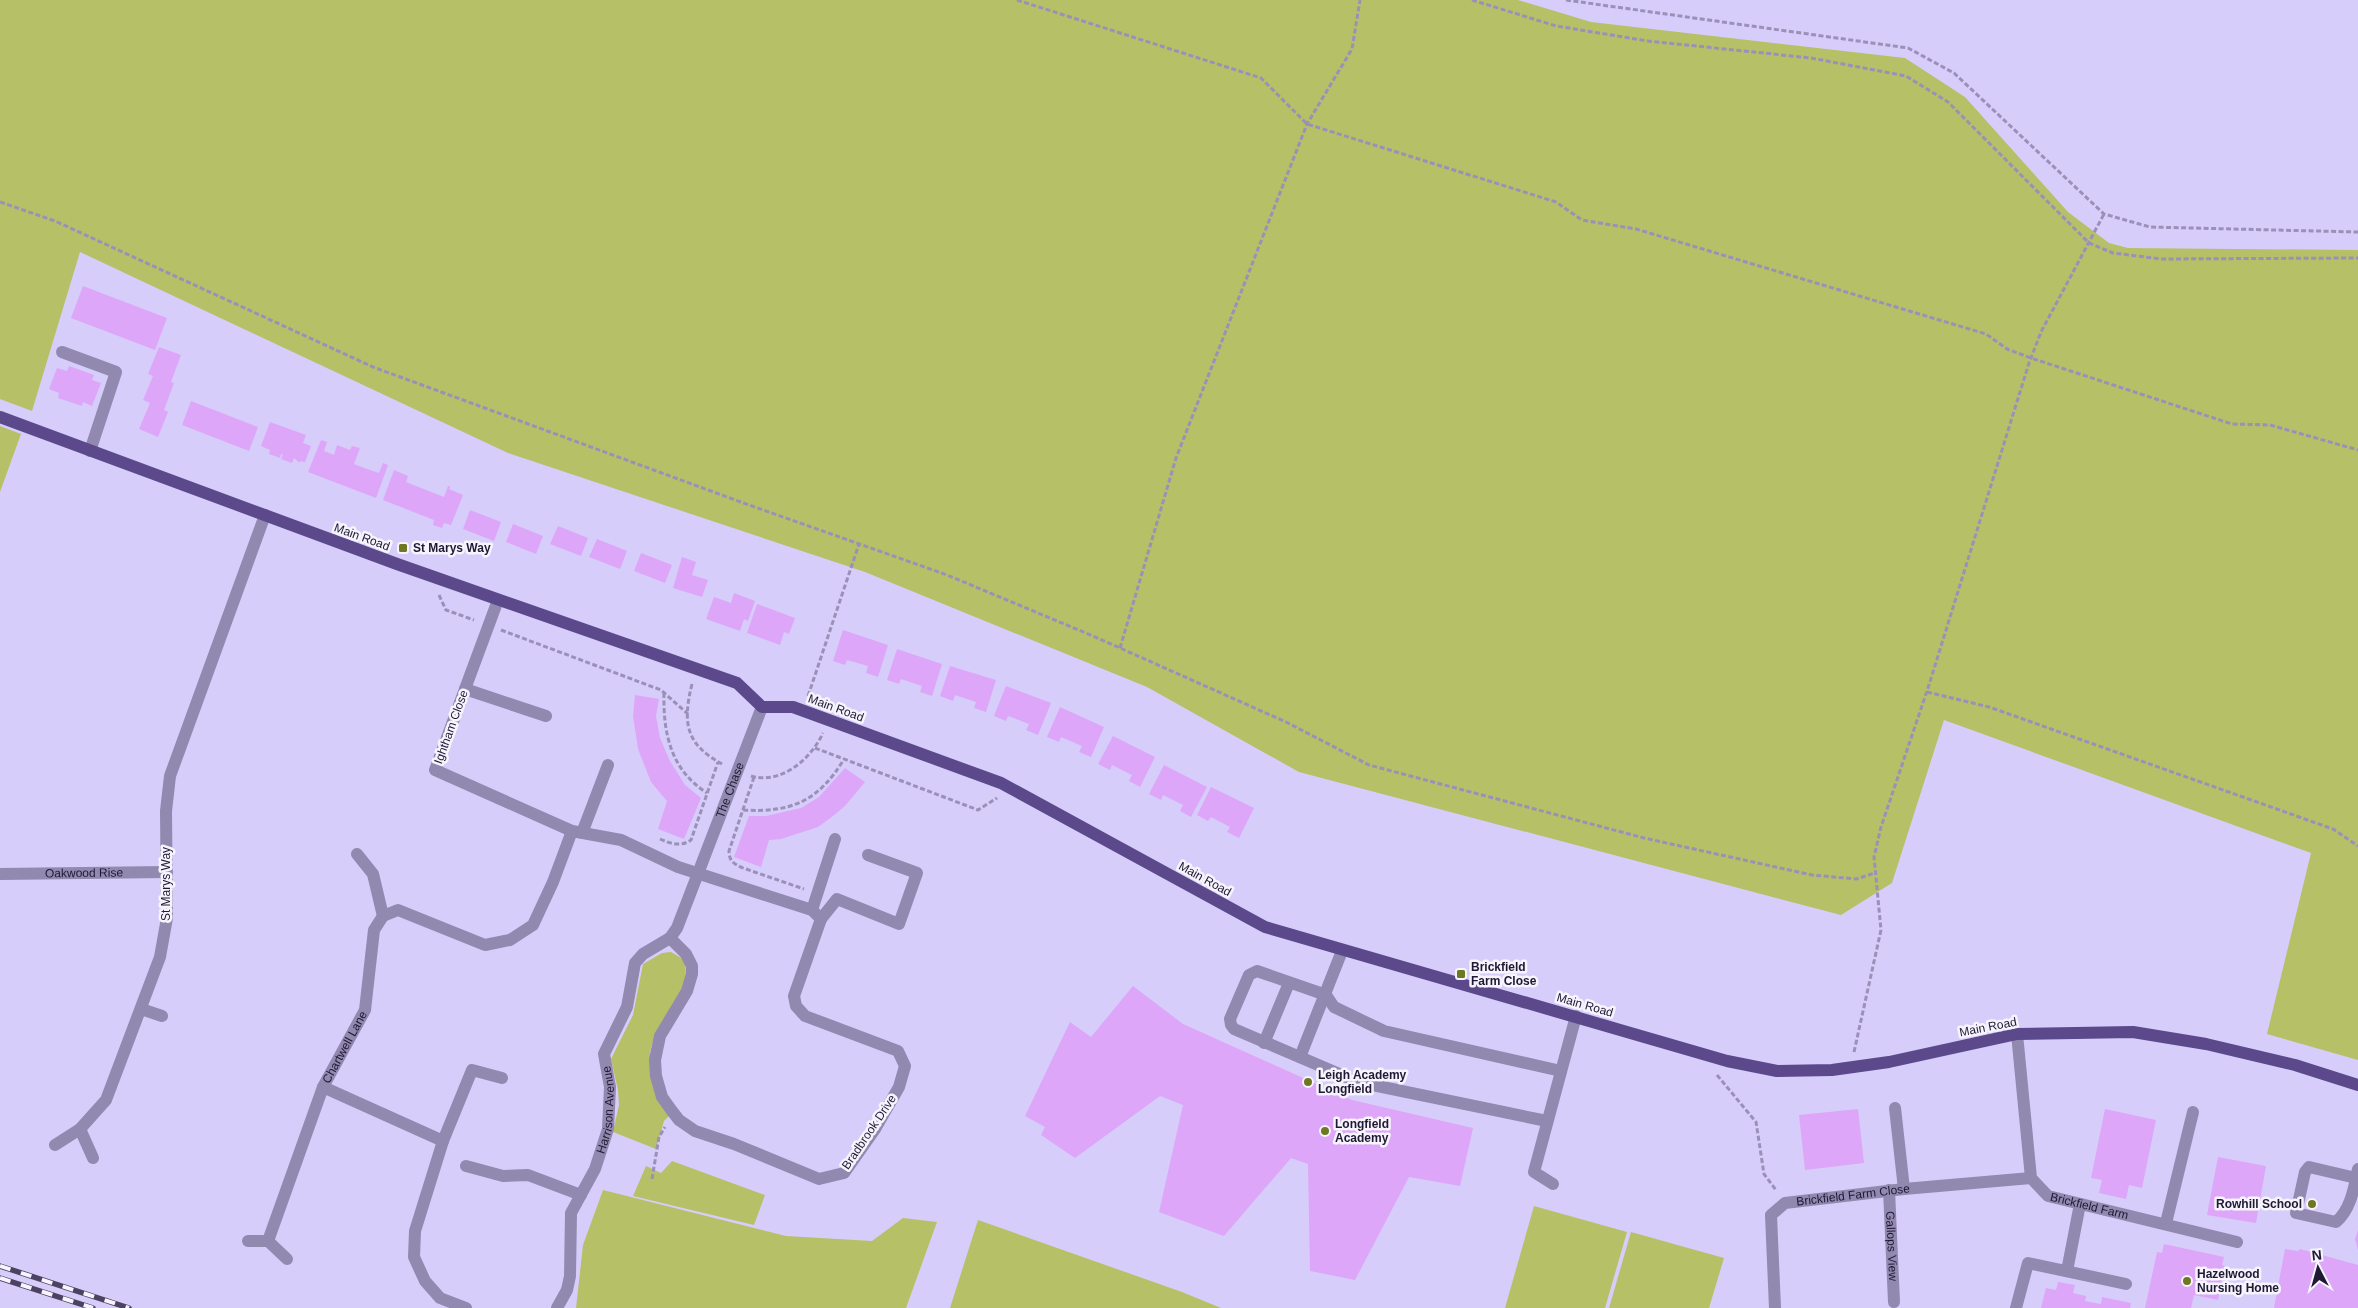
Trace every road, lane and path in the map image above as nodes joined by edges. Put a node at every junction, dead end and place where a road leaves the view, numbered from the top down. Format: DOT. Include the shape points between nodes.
graph roads {
  1 [pos="1017,0"];
  2 [pos="1360,0"];
  3 [pos="1472,0"];
  4 [pos="1566,0"];
  5 [pos="1307,124"];
  6 [pos="0,202"];
  7 [pos="2104,214"];
  8 [pos="2358,232"];
  9 [pos="2089,243"];
  10 [pos="2358,258"];
  11 [pos="62,352"];
  12 [pos="2031,358"];
  13 [pos="0,418"];
  14 [pos="2358,450"];
  15 [pos="90,451"];
  16 [pos="265,515"];
  17 [pos="859,544"];
  18 [pos="431,576"];
  19 [pos="498,600"];
  20 [pos="488,625"];
  21 [pos="1120,648"];
  22 [pos="465,689"];
  23 [pos="664,692"];
  24 [pos="1927,692"];
  25 [pos="762,707"];
  26 [pos="802,710"];
  27 [pos="688,714"];
  28 [pos="546,716"];
  29 [pos="815,748"];
  30 [pos="844,759"];
  31 [pos="718,762"];
  32 [pos="608,765"];
  33 [pos="754,777"];
  34 [pos="1013,789"];
  35 [pos="707,793"];
  36 [pos="743,810"];
  37 [pos="577,832"];
  38 [pos="652,836"];
  39 [pos="835,839"];
  40 [pos="2358,846"];
  41 [pos="357,854"];
  42 [pos="868,855"];
  43 [pos="167,872"];
  44 [pos="1875,873"];
  45 [pos="0,874"];
  46 [pos="698,874"];
  47 [pos="817,893"];
  48 [pos="812,910"];
  49 [pos="383,916"];
  50 [pos="822,919"];
  51 [pos="670,938"];
  52 [pos="1342,951"];
  53 [pos="1289,983"];
  54 [pos="1326,995"];
  55 [pos="141,1009"];
  56 [pos="162,1016"];
  57 [pos="1576,1016"];
  58 [pos="2017,1034"];
  59 [pos="1264,1043"];
  60 [pos="1708,1056"];
  61 [pos="1300,1057"];
  62 [pos="1851,1068"];
  63 [pos="1561,1071"];
  64 [pos="502,1078"];
  65 [pos="2358,1085"];
  66 [pos="322,1087"];
  67 [pos="1895,1108"];
  68 [pos="672,1111"];
  69 [pos="2193,1112"];
  70 [pos="1546,1120"];
  71 [pos="80,1129"];
  72 [pos="443,1141"];
  73 [pos="55,1145"];
  74 [pos="93,1158"];
  75 [pos="466,1166"];
  76 [pos="2357,1174"];
  77 [pos="2031,1178"];
  78 [pos="652,1179"];
  79 [pos="1553,1184"];
  80 [pos="1904,1189"];
  81 [pos="1889,1190"];
  82 [pos="581,1195"];
  83 [pos="1785,1203"];
  84 [pos="2080,1204"];
  85 [pos="2166,1223"];
  86 [pos="248,1241"];
  87 [pos="268,1241"];
  88 [pos="2237,1242"];
  89 [pos="287,1259"];
  90 [pos="2067,1272"];
  91 [pos="2126,1284"];
  92 [pos="1894,1302"];
  93 [pos="466,1308"];
  94 [pos="557,1308"];
  95 [pos="1776,1308"];
  96 [pos="2016,1308"];
  1 -- 5 [label="path" via="1261,78"];
  2 -- 5 [label="path" via="1352,49"];
  3 -- 9 [label="path" via="1565,27 1648,41 1811,58 1906,76 1948,102"];
  4 -- 7 [label="path" via="1908,48 1954,73"];
  5 -- 12 [label="path" via="1556,202 1582,220 1636,229 1986,334 2007,350"];
  5 -- 21 [label="path" via="1176,458"];
  6 -- 17 [label="path" via="55,221 373,367"];
  7 -- 8 [label="path" via="2150,226"];
  7 -- 9 [label="path"];
  9 -- 10 [label="path" via="2112,254 2161,259"];
  9 -- 12 [label="path" via="2041,332"];
  11 -- 15 [label="street" via="116,372"];
  12 -- 14 [label="path" via="2232,424 2270,425"];
  12 -- 24 [label="path"];
  13 -- 15 [label="main road, Main Road"];
  15 -- 16 [label="main road, Main Road"];
  16 -- 18 [label="main road, Main Road"];
  16 -- 43 [label="street, St Marys Way" via="173,765 166,811"];
  17 -- 21 [label="path" via="947,575"];
  17 -- 26 [label="path"];
  18 -- 19 [label="main road, Main Road"];
  18 -- 20 [label="path" via="446,610"];
  19 -- 20 [label="street, Ightham Close"];
  19 -- 25 [label="main road, Main Road" via="737,683"];
  20 -- 22 [label="street, Ightham Close"];
  20 -- 23 [label="path"];
  21 -- 44 [label="path" via="1286,722 1369,765 1644,838 1812,875 1856,879"];
  22 -- 28 [label="street"];
  22 -- 37 [label="street, Ightham Close" via="435,770"];
  23 -- 27 [label="path"];
  23 -- 35 [label="path" via="665,732 672,752 686,776"];
  24 -- 40 [label="path" via="1989,707 2332,828"];
  24 -- 44 [label="path" via="1881,826 1874,857"];
  25 -- 26 [label="main road, Main Road"];
  25 -- 46 [label="street, The Chase"];
  26 -- 34 [label="main road, Main Road"];
  29 -- 30 [label="path"];
  30 -- 34 [label="path" via="978,810"];
  30 -- 36 [label="path" via="832,780 808,799 784,808"];
  31 -- 35 [label="path"];
  32 -- 37 [label="street"];
  33 -- 36 [label="path"];
  34 -- 52 [label="main road, Main Road" via="1265,927"];
  35 -- 38 [label="path" via="690,840 685,844 670,843"];
  36 -- 47 [label="path" via="729,852 734,864"];
  37 -- 46 [label="street" via="621,840 662,861"];
  37 -- 49 [label="street" via="533,925 510,940 485,945 398,910"];
  39 -- 47 [label="street"];
  41 -- 49 [label="street" via="373,874"];
  42 -- 50 [label="street" via="917,873 900,924 837,900"];
  43 -- 45 [label="street, Oakwood Rise"];
  43 -- 55 [label="street, St Marys Way" via="166,931"];
  44 -- 62 [label="path" via="1880,930"];
  46 -- 48 [label="street"];
  46 -- 51 [label="street"];
  47 -- 48 [label="street"];
  48 -- 50 [label="street"];
  49 -- 66 [label="street, Chartwell Lane" via="374,930 365,1010"];
  50 -- 68 [label="street, Bradbrook Drive" via="794,996 796,1006 805,1016 898,1051 905,1066 899,1087 844,1173 820,1179 694,1131"];
  51 -- 68 [label="street, Bradbrook Drive" via="686,954 692,971 687,991 664,1028 656,1053 657,1082"];
  51 -- 82 [label="street, Harrison Avenue" via="643,954 634,966 627,1007 604,1054 610,1087 608,1129 595,1169"];
  52 -- 54 [label="street"];
  52 -- 57 [label="main road, Main Road"];
  53 -- 54 [label="street"];
  53 -- 59 [label="street"];
  53 -- 59 [label="street" via="1252,972 1234,1009 1230,1019 1234,1029"];
  54 -- 61 [label="street"];
  54 -- 63 [label="street" via="1334,1007 1384,1031"];
  55 -- 56 [label="street"];
  55 -- 71 [label="street, St Marys Way" via="106,1100"];
  57 -- 60 [label="main road, Main Road"];
  57 -- 63 [label="street"];
  58 -- 62 [label="main road, Main Road"];
  58 -- 65 [label="main road, Main Road" via="2133,1032 2286,1062"];
  58 -- 77 [label="street"];
  59 -- 61 [label="street"];
  60 -- 62 [label="main road, Main Road" via="1777,1071"];
  60 -- 83 [label="path" via="1714,1072 1756,1122 1764,1174"];
  61 -- 70 [label="street" via="1358,1082"];
  63 -- 70 [label="street"];
  64 -- 72 [label="street" via="472,1070"];
  66 -- 72 [label="street"];
  66 -- 87 [label="street, Chartwell Lane"];
  67 -- 80 [label="street"];
  68 -- 78 [label="path" via="659,1137"];
  69 -- 85 [label="street"];
  70 -- 79 [label="street" via="1534,1172"];
  71 -- 73 [label="street, St Marys Way"];
  71 -- 74 [label="street"];
  72 -- 93 [label="street" via="415,1231 414,1257 425,1280 440,1298"];
  75 -- 82 [label="street" via="503,1176 528,1175"];
  76 -- 76 [label="street" via="2351,1200 2343,1216 2335,1223 2296,1213 2305,1172 2309,1168"];
  77 -- 80 [label="street, Brickfield Farm Close"];
  77 -- 84 [label="street, Brickfield Farm" via="2048,1196"];
  80 -- 81 [label="street, Brickfield Farm Close"];
  81 -- 83 [label="street, Brickfield Farm Close"];
  81 -- 92 [label="street, Gallops View"];
  82 -- 94 [label="street, Harrison Avenue" via="570,1221 568,1286"];
  83 -- 95 [label="street, Brickfield Farm Close" via="1771,1215"];
  84 -- 85 [label="street, Brickfield Farm"];
  84 -- 90 [label="street"];
  85 -- 88 [label="street, Brickfield Farm"];
  86 -- 87 [label="street"];
  87 -- 89 [label="street"];
  90 -- 91 [label="street"];
  90 -- 96 [label="street" via="2028,1263"];
}
